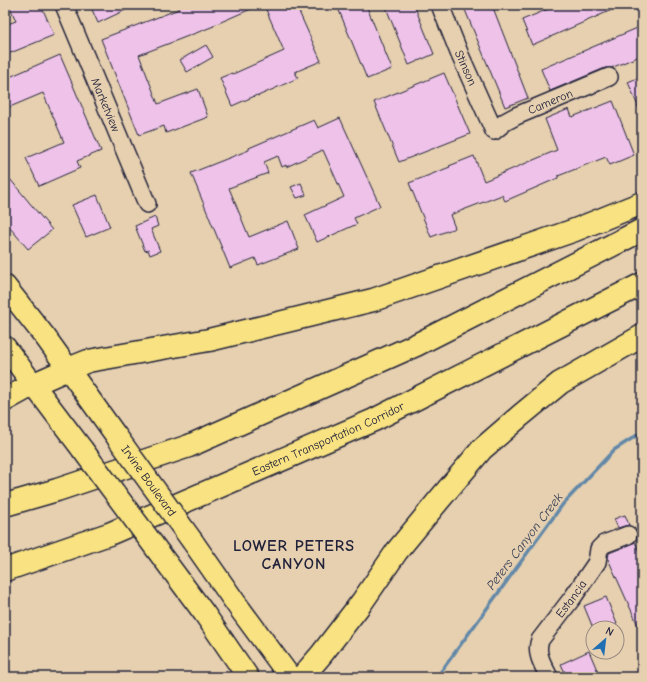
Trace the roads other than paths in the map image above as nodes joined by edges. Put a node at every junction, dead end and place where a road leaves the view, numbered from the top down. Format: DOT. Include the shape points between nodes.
graph roads {
  1 [pos="64,5"];
  2 [pos="440,5"];
  3 [pos="609,77"];
  4 [pos="494,131"];
  5 [pos="642,203"];
  6 [pos="147,204"];
  7 [pos="642,230"];
  8 [pos="642,284"];
  9 [pos="5,286"];
  10 [pos="642,336"];
  11 [pos="5,347"];
  12 [pos="68,369"];
  13 [pos="34,384"];
  14 [pos="5,400"];
  15 [pos="5,505"];
  16 [pos="628,535"];
  17 [pos="5,570"];
  18 [pos="248,677"];
  19 [pos="290,677"];
  20 [pos="302,677"];
  21 [pos="548,677"];
  1 -- 6 [label="street, Marketview"];
  2 -- 4 [label="street, Stinson"];
  3 -- 4 [label="street, Cameron" via="516,116"];
  5 -- 12 [label="highway" via="575,230 373,300 209,340 88,361"];
  7 -- 15 [label="highway" via="416,345 189,446"];
  8 -- 17 [label="highway, Eastern Transportation Corridor" via="374,420 109,534"];
  9 -- 12 [label="main road, Irvine Boulevard"];
  10 -- 20 [label="highway" via="560,383 482,449 397,551 362,602"];
  11 -- 13 [label="main road"];
  12 -- 13 [label="highway"];
  12 -- 19 [label="main road, Irvine Boulevard, bridge"];
  13 -- 14 [label="highway"];
  13 -- 18 [label="main road, bridge" via="204,613"];
  16 -- 21 [label="street, Estancia" via="604,544 599,549 597,562 540,640 538,652"];
}
